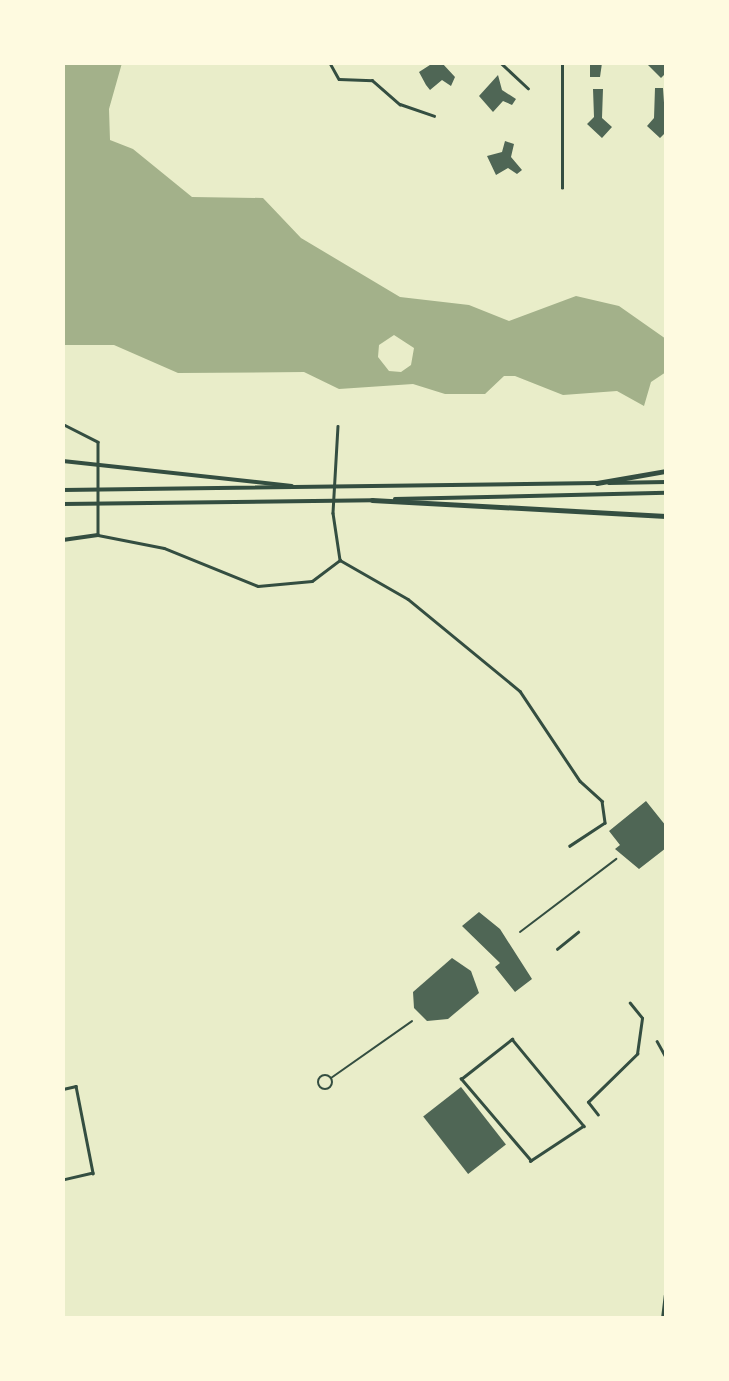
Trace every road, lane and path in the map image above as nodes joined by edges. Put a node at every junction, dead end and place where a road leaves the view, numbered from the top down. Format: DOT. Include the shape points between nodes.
graph roads {
  1 [pos="330,63"];
  2 [pos="501,63"];
  3 [pos="562,63"];
  4 [pos="528,89"];
  5 [pos="434,116"];
  6 [pos="562,188"];
  7 [pos="63,424"];
  8 [pos="338,426"];
  9 [pos="63,461"];
  10 [pos="99,463"];
  11 [pos="666,471"];
  12 [pos="666,482"];
  13 [pos="597,483"];
  14 [pos="298,487"];
  15 [pos="63,490"];
  16 [pos="666,493"];
  17 [pos="372,500"];
  18 [pos="63,504"];
  19 [pos="666,516"];
  20 [pos="98,535"];
  21 [pos="63,540"];
  22 [pos="340,560"];
  23 [pos="570,846"];
  24 [pos="616,859"];
  25 [pos="520,932"];
  26 [pos="578,932"];
  27 [pos="556,949"];
  28 [pos="630,1003"];
  29 [pos="412,1021"];
  30 [pos="657,1041"];
  31 [pos="666,1057"];
  32 [pos="331,1078"];
  33 [pos="63,1088"];
  34 [pos="598,1115"];
  35 [pos="584,1126"];
  36 [pos="63,1180"];
  37 [pos="666,1295"];
  38 [pos="663,1318"];
  1 -- 5 [label="street" via="339,79 372,80 400,104"];
  2 -- 4 [label="street"];
  3 -- 6 [label="street"];
  7 -- 10 [label="street" via="92,434"];
  8 -- 22 [label="street" via="333,513"];
  9 -- 10 [label="main road"];
  10 -- 14 [label="main road"];
  10 -- 20 [label="street"];
  11 -- 13 [label="highway"];
  12 -- 13 [label="main road"];
  13 -- 14 [label="main road"];
  14 -- 15 [label="main road"];
  16 -- 17 [label="main road"];
  17 -- 18 [label="main road"];
  17 -- 19 [label="highway"];
  20 -- 21 [label="main road"];
  20 -- 22 [label="street" via="164,548 258,586 312,580"];
  22 -- 23 [label="street" via="408,599 520,691 580,781 602,801 604,823"];
  24 -- 25 [label="street"];
  26 -- 27 [label="street"];
  28 -- 34 [label="street" via="642,1018 637,1054 588,1102"];
  29 -- 32 [label="street"];
  30 -- 31 [label="street"];
  32 -- 32 [label="street" via="320,1077 320,1087 329,1088"];
  33 -- 36 [label="street" via="76,1086 93,1173"];
  35 -- 35 [label="street" via="512,1040 461,1079 531,1161"];
  37 -- 38 [label="highway"];
}
